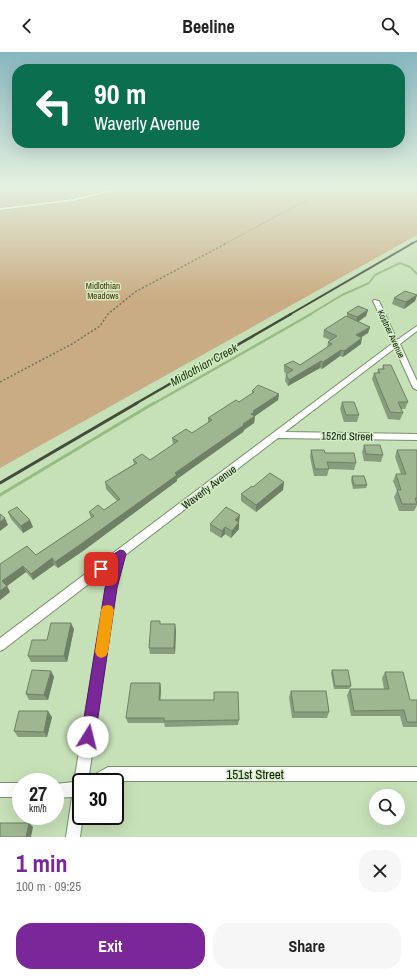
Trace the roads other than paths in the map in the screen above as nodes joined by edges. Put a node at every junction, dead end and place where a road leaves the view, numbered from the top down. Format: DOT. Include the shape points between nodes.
graph roads {
  1 [pos="376,301"];
  2 [pos="417,328"];
  3 [pos="396,345"];
  4 [pos="417,388"];
  5 [pos="278,435"];
  6 [pos="417,437"];
  7 [pos="120,554"];
  8 [pos="0,645"];
  9 [pos="83,773"];
  10 [pos="124,774"];
  11 [pos="417,774"];
  12 [pos="0,790"];
  13 [pos="12,790"];
  14 [pos="74,825"];
  15 [pos="72,837"];
  1 -- 3 [label="street, Kostner Avenue"];
  2 -- 3 [label="street, Waverly Avenue"];
  3 -- 4 [label="street, Kostner Avenue"];
  3 -- 5 [label="street, Waverly Avenue"];
  5 -- 6 [label="street, 152nd Street"];
  5 -- 7 [label="street, Waverly Avenue"];
  7 -- 8 [label="street, Waverly Avenue"];
  7 -- 9 [label="street" via="111,588"];
  10 -- 11 [label="street, 151st Street"];
  12 -- 13 [label="street"];
  14 -- 15 [label="street"];
}
